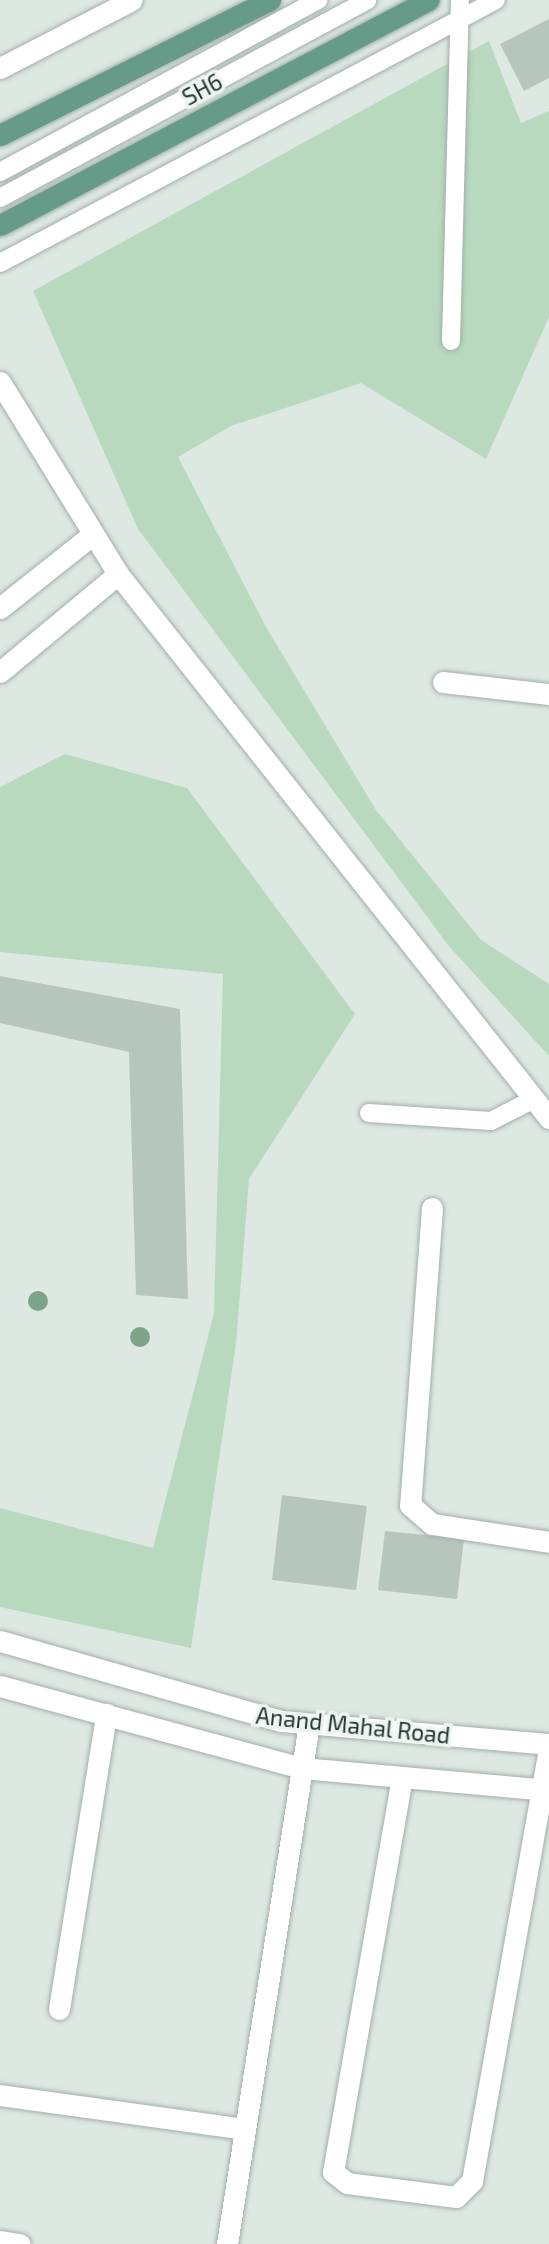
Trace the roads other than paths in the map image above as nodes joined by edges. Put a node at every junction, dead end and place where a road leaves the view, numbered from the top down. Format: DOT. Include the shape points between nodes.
graph roads {
  1 [pos="132,0"];
  2 [pos="270,0"];
  3 [pos="318,0"];
  4 [pos="368,0"];
  5 [pos="428,0"];
  6 [pos="460,0"];
  7 [pos="496,0"];
  8 [pos="459,20"];
  9 [pos="0,68"];
  10 [pos="0,135"];
  11 [pos="0,172"];
  12 [pos="0,198"];
  13 [pos="0,225"];
  14 [pos="0,263"];
  15 [pos="451,341"];
  16 [pos="0,382"];
  17 [pos="93,534"];
  18 [pos="118,574"];
  19 [pos="0,608"];
  20 [pos="0,672"];
  21 [pos="443,682"];
  22 [pos="549,694"];
  23 [pos="534,1098"];
  24 [pos="369,1113"];
  25 [pos="549,1118"];
  26 [pos="432,1208"];
  27 [pos="549,1542"];
  28 [pos="0,1641"];
  29 [pos="0,1686"];
  30 [pos="106,1714"];
  31 [pos="309,1724"];
  32 [pos="549,1747"];
  33 [pos="301,1768"];
  34 [pos="402,1777"];
  35 [pos="546,1790"];
  36 [pos="59,2009"];
  37 [pos="0,2095"];
  38 [pos="245,2129"];
  39 [pos="0,2241"];
  40 [pos="20,2244"];
  41 [pos="227,2244"];
  1 -- 9 [label="street"];
  2 -- 10 [label="main road"];
  3 -- 11 [label="lane"];
  4 -- 12 [label="lane"];
  5 -- 13 [label="main road, SH6"];
  6 -- 8 [label="lane"];
  7 -- 8 [label="lane"];
  8 -- 14 [label="lane"];
  8 -- 15 [label="lane"];
  16 -- 17 [label="street"];
  17 -- 18 [label="street"];
  17 -- 19 [label="street"];
  18 -- 20 [label="street"];
  18 -- 23 [label="street"];
  21 -- 22 [label="street"];
  23 -- 24 [label="lane" via="491,1121"];
  23 -- 25 [label="street"];
  26 -- 27 [label="street" via="410,1505 432,1524"];
  28 -- 31 [label="street, Anand Mahal Road" via="251,1715"];
  29 -- 30 [label="street, Anand Mahal Road"];
  30 -- 33 [label="street, Anand Mahal Road"];
  30 -- 36 [label="street"];
  31 -- 32 [label="street, Anand Mahal Road"];
  31 -- 33 [label="street"];
  32 -- 35 [label="street"];
  33 -- 34 [label="street, Anand Mahal Road"];
  33 -- 38 [label="street"];
  34 -- 35 [label="street, Anand Mahal Road"];
  34 -- 35 [label="street" via="334,2172 347,2183 456,2197 472,2181"];
  37 -- 38 [label="street"];
  38 -- 41 [label="street"];
  39 -- 40 [label="street"];
}
